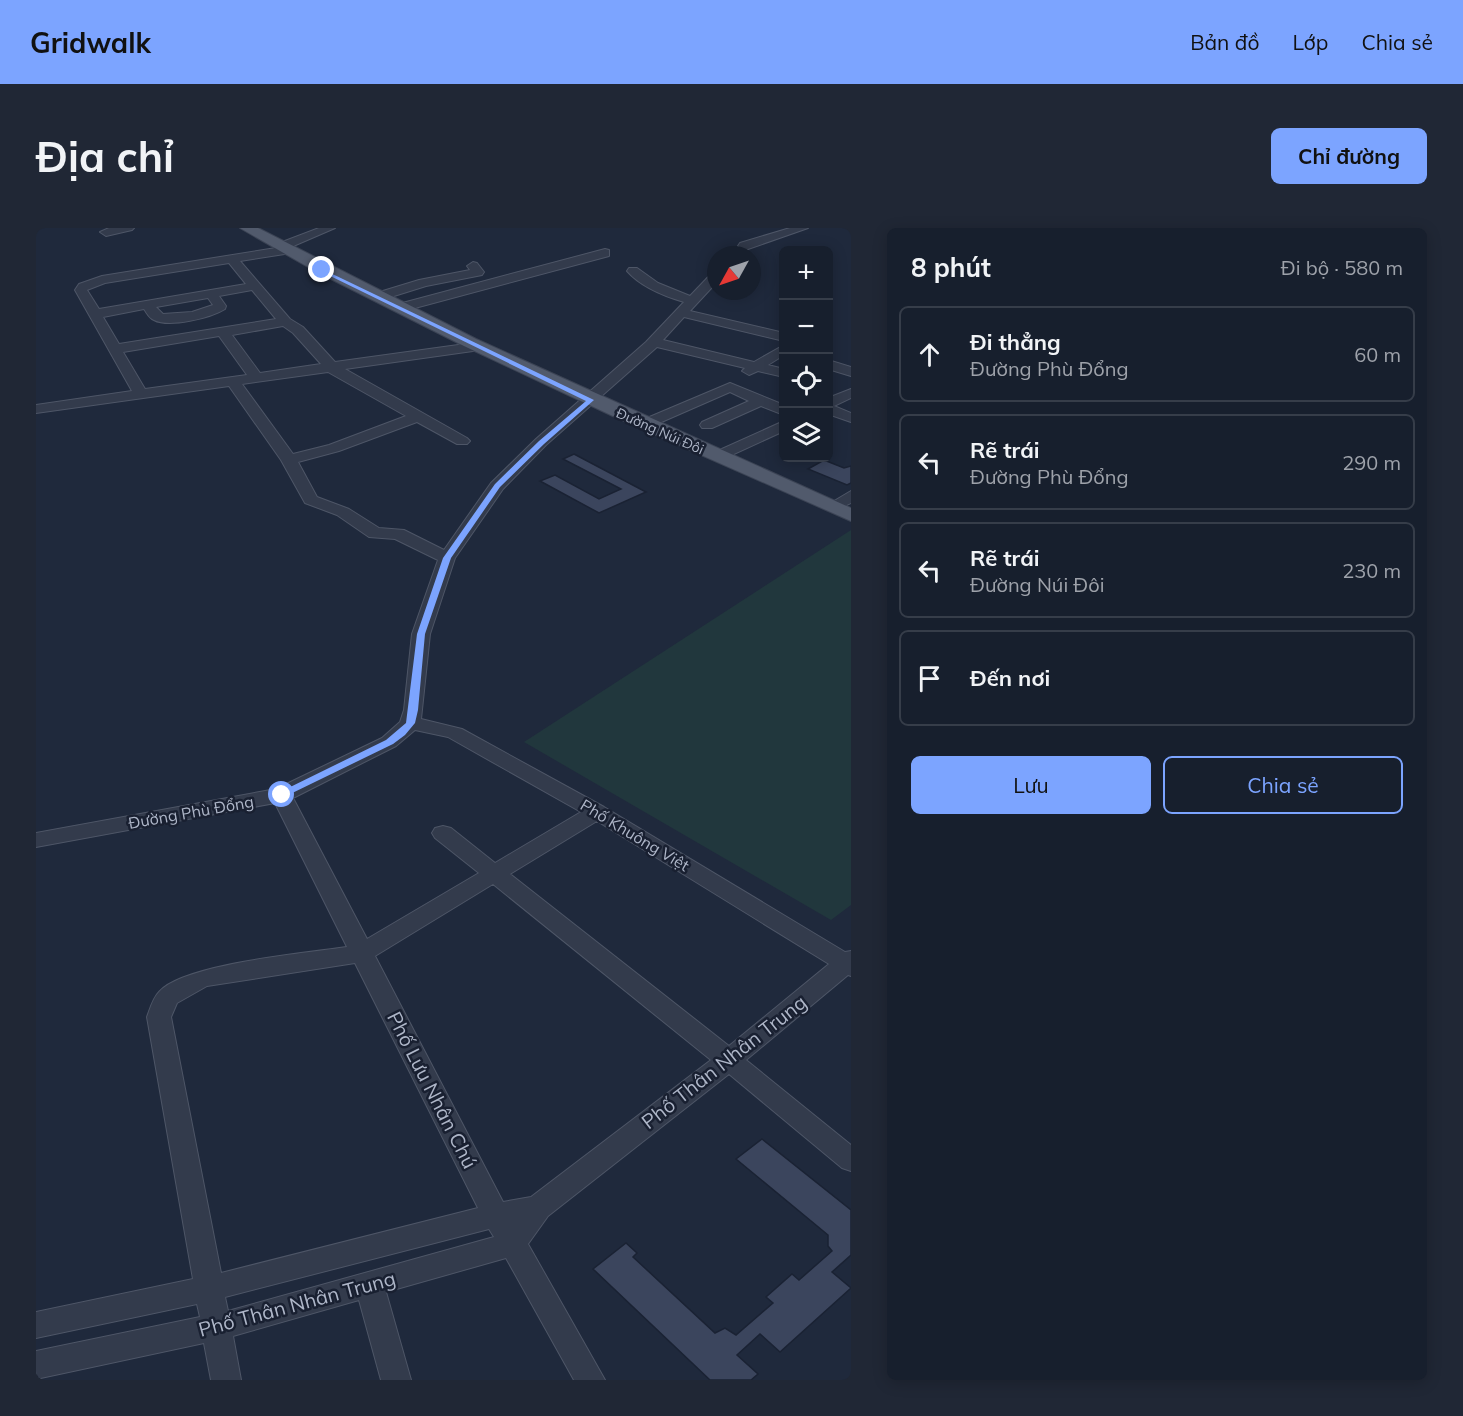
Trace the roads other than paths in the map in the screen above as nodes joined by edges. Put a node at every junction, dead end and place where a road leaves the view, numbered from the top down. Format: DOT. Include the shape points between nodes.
graph roads {
  1 [pos="128,228"];
  2 [pos="247,228"];
  3 [pos="329,228"];
  4 [pos="761,228"];
  5 [pos="802,228"];
  6 [pos="106,232"];
  7 [pos="745,246"];
  8 [pos="753,246"];
  9 [pos="284,248"];
  10 [pos="605,253"];
  11 [pos="232,259"];
  12 [pos="472,267"];
  13 [pos="633,271"];
  14 [pos="255,286"];
  15 [pos="707,286"];
  16 [pos="378,297"];
  17 [pos="693,301"];
  18 [pos="400,308"];
  19 [pos="682,313"];
  20 [pos="96,314"];
  21 [pos="285,322"];
  22 [pos="224,332"];
  23 [pos="779,336"];
  24 [pos="654,342"];
  25 [pos="480,346"];
  26 [pos="117,349"];
  27 [pos="779,352"];
  28 [pos="833,366"];
  29 [pos="756,367"];
  30 [pos="332,368"];
  31 [pos="779,372"];
  32 [pos="851,372"];
  33 [pos="741,376"];
  34 [pos="257,379"];
  35 [pos="234,383"];
  36 [pos="851,393"];
  37 [pos="141,395"];
  38 [pos="591,400"];
  39 [pos="762,400"];
  40 [pos="833,402"];
  41 [pos="36,409"];
  42 [pos="779,409"];
  43 [pos="833,411"];
  44 [pos="419,416"];
  45 [pos="851,418"];
  46 [pos="645,424"];
  47 [pos="707,425"];
  48 [pos="779,427"];
  49 [pos="462,441"];
  50 [pos="718,456"];
  51 [pos="289,460"];
  52 [pos="851,496"];
  53 [pos="832,507"];
  54 [pos="851,515"];
  55 [pos="447,558"];
  56 [pos="410,723"];
  57 [pos="282,795"];
  58 [pos="597,812"];
  59 [pos="443,833"];
  60 [pos="36,840"];
  61 [pos="495,873"];
  62 [pos="362,953"];
  63 [pos="850,963"];
  64 [pos="729,1060"];
  65 [pos="851,1160"];
  66 [pos="538,1208"];
  67 [pos="496,1215"];
  68 [pos="512,1244"];
  69 [pos="369,1284"];
  70 [pos="208,1288"];
  71 [pos="36,1325"];
  72 [pos="217,1327"];
  73 [pos="36,1365"];
  74 [pos="226,1380"];
  75 [pos="396,1380"];
  76 [pos="590,1380"];
  1 -- 6 [label="street"];
  2 -- 9 [label="main road, Đường Núi Đôi"];
  3 -- 9 [label="street"];
  4 -- 7 [label="street"];
  5 -- 8 [label="street"];
  9 -- 11 [label="street"];
  9 -- 16 [label="main road, Đường Núi Đôi"];
  10 -- 18 [label="street"];
  11 -- 14 [label="street"];
  11 -- 20 [label="street" via="87,284 81,290"];
  12 -- 16 [label="street" via="478,272"];
  13 -- 17 [label="street" via="661,289"];
  14 -- 20 [label="street" via="211,294 220,306 210,312 163,318 154,315 148,305"];
  14 -- 21 [label="street"];
  15 -- 17 [label="street"];
  16 -- 18 [label="main road, Đường Núi Đôi"];
  17 -- 19 [label="street"];
  18 -- 25 [label="main road, Đường Núi Đôi"];
  19 -- 23 [label="street"];
  19 -- 24 [label="street"];
  20 -- 26 [label="street"];
  21 -- 22 [label="street"];
  21 -- 30 [label="street"];
  22 -- 26 [label="street"];
  22 -- 34 [label="street"];
  24 -- 29 [label="street"];
  24 -- 38 [label="street"];
  25 -- 30 [label="street"];
  25 -- 38 [label="main road, Đường Núi Đôi"];
  26 -- 37 [label="street"];
  27 -- 29 [label="street"];
  28 -- 32 [label="street"];
  29 -- 31 [label="street"];
  29 -- 33 [label="street"];
  30 -- 34 [label="street"];
  30 -- 44 [label="street"];
  34 -- 35 [label="street"];
  35 -- 37 [label="street"];
  35 -- 51 [label="street"];
  36 -- 40 [label="street"];
  37 -- 41 [label="street"];
  38 -- 46 [label="main road, Đường Núi Đôi"];
  38 -- 55 [label="street" via="497,486"];
  39 -- 42 [label="street"];
  39 -- 46 [label="street" via="726,388"];
  39 -- 47 [label="street"];
  43 -- 45 [label="street"];
  44 -- 49 [label="street"];
  44 -- 51 [label="street" via="334,448"];
  46 -- 50 [label="main road, Đường Núi Đôi"];
  48 -- 50 [label="street"];
  50 -- 53 [label="main road, Đường Núi Đôi"];
  51 -- 55 [label="street" via="311,500 337,509 375,534 398,534"];
  52 -- 53 [label="street"];
  53 -- 54 [label="main road, Đường Núi Đôi"];
  55 -- 56 [label="street" via="421,634"];
  56 -- 57 [label="street, Đường Phù Đổng" via="389,742"];
  56 -- 58 [label="street, Phố Khuông Việt" via="455,733"];
  57 -- 60 [label="street, Đường Phù Đổng"];
  57 -- 62 [label="street, Phố Lưu Nhân Chú"];
  58 -- 61 [label="street"];
  58 -- 63 [label="street, Phố Khuông Việt"];
  59 -- 61 [label="street"];
  61 -- 62 [label="street"];
  61 -- 64 [label="street"];
  62 -- 67 [label="street, Phố Lưu Nhân Chú"];
  62 -- 70 [label="street" via="202,978 167,998 159,1017"];
  63 -- 64 [label="street, Phố Thân Nhân Trung"];
  64 -- 65 [label="street"];
  64 -- 66 [label="street, Phố Thân Nhân Trung"];
  66 -- 67 [label="street, Phố Thân Nhân Trung"];
  66 -- 68 [label="street, Phố Thân Nhân Trung"];
  67 -- 68 [label="street, Phố Lưu Nhân Chú"];
  67 -- 70 [label="street, Phố Thân Nhân Trung"];
  68 -- 69 [label="street, Phố Thân Nhân Trung"];
  68 -- 76 [label="street, Phố Lưu Nhân Chú"];
  69 -- 72 [label="street, Phố Thân Nhân Trung"];
  69 -- 75 [label="street"];
  70 -- 71 [label="street, Phố Thân Nhân Trung"];
  70 -- 72 [label="street"];
  72 -- 73 [label="street, Phố Thân Nhân Trung"];
  72 -- 74 [label="street"];
}
